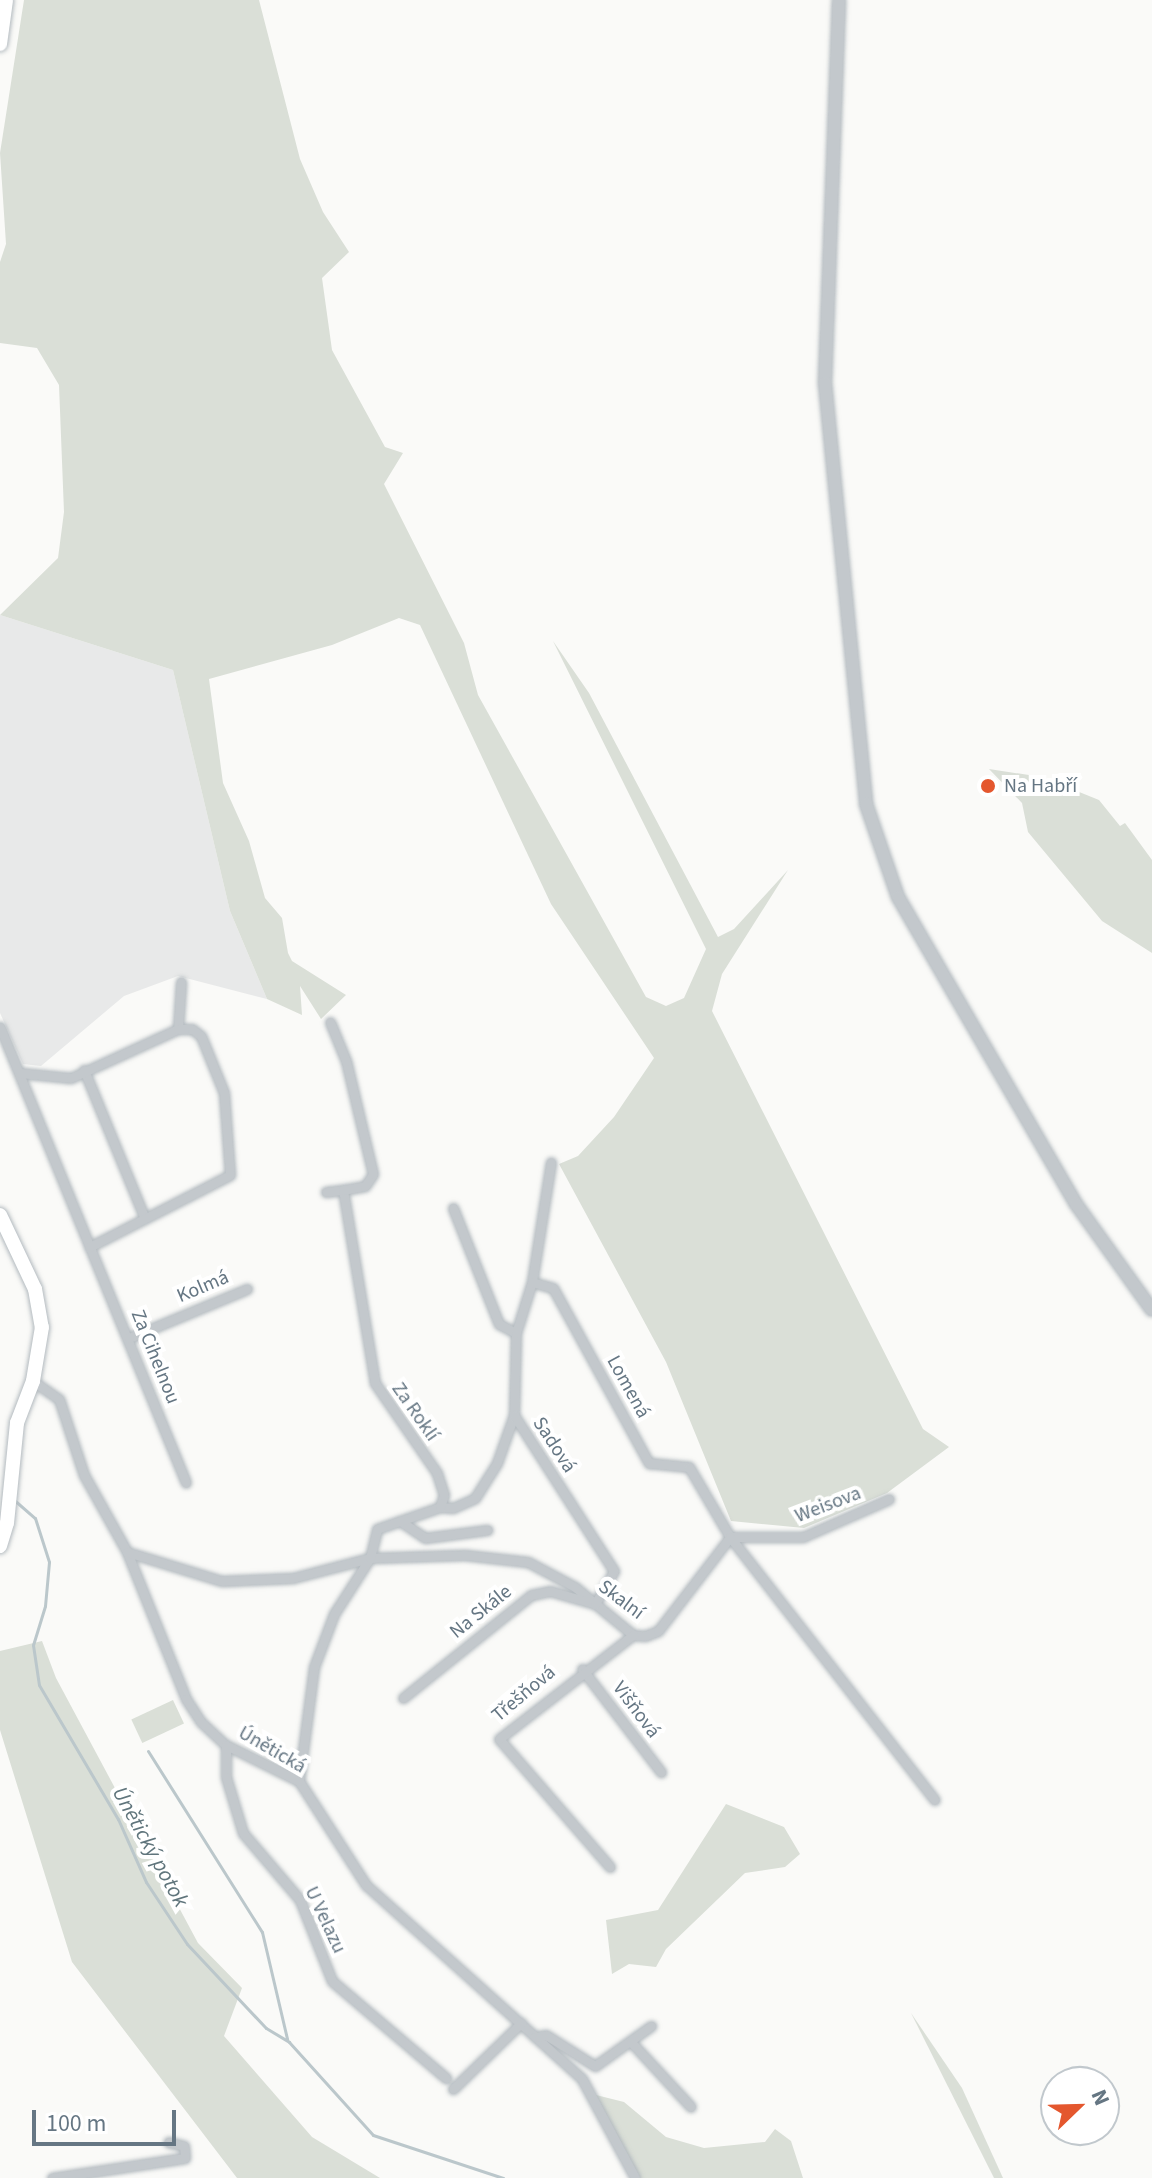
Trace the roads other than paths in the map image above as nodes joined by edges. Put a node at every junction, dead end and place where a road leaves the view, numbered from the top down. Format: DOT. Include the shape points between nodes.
graph roads {
  1 [pos="6,0"];
  2 [pos="839,0"];
  3 [pos="0,44"];
  4 [pos="181,982"];
  5 [pos="330,1022"];
  6 [pos="0,1027"];
  7 [pos="178,1029"];
  8 [pos="84,1070"];
  9 [pos="20,1073"];
  10 [pos="551,1162"];
  11 [pos="343,1190"];
  12 [pos="326,1192"];
  13 [pos="453,1208"];
  14 [pos="0,1215"];
  15 [pos="144,1216"];
  16 [pos="89,1247"];
  17 [pos="532,1282"];
  18 [pos="247,1289"];
  19 [pos="1152,1310"];
  20 [pos="516,1333"];
  21 [pos="129,1338"];
  22 [pos="33,1381"];
  23 [pos="514,1415"];
  24 [pos="186,1482"];
  25 [pos="889,1499"];
  26 [pos="440,1507"];
  27 [pos="400,1521"];
  28 [pos="487,1530"];
  29 [pos="730,1537"];
  30 [pos="0,1546"];
  31 [pos="127,1552"];
  32 [pos="370,1558"];
  33 [pos="595,1604"];
  34 [pos="633,1635"];
  35 [pos="582,1669"];
  36 [pos="403,1698"];
  37 [pos="226,1745"];
  38 [pos="661,1772"];
  39 [pos="299,1781"];
  40 [pos="935,1800"];
  41 [pos="610,1867"];
  42 [pos="521,2023"];
  43 [pos="651,2026"];
  44 [pos="535,2037"];
  45 [pos="631,2042"];
  46 [pos="446,2078"];
  47 [pos="453,2089"];
  48 [pos="691,2107"];
  49 [pos="168,2142"];
  50 [pos="52,2178"];
  51 [pos="635,2178"];
  1 -- 3 [label="main road"];
  2 -- 19 [label="street" via="825,383 866,804 898,897 1076,1204 1114,1264"];
  4 -- 7 [label="street"];
  5 -- 11 [label="street" via="346,1061 373,1174 365,1186"];
  6 -- 9 [label="street, Za Cihelnou"];
  7 -- 8 [label="street"];
  7 -- 15 [label="street" via="201,1036 224,1093 233,1164 221,1181"];
  8 -- 9 [label="street" via="71,1078"];
  8 -- 15 [label="street"];
  9 -- 16 [label="street, Za Cihelnou"];
  10 -- 17 [label="street"];
  11 -- 12 [label="street"];
  11 -- 26 [label="street, Za Roklí" via="375,1383 437,1473 444,1495"];
  13 -- 20 [label="street" via="499,1324"];
  14 -- 22 [label="main road" via="40,1310 41,1348"];
  15 -- 16 [label="street"];
  16 -- 21 [label="street, Za Cihelnou"];
  17 -- 20 [label="street"];
  17 -- 29 [label="street, Lomená" via="553,1288 649,1463 689,1467"];
  18 -- 21 [label="street, Kolmá"];
  20 -- 23 [label="street, Sadová"];
  21 -- 24 [label="street, Za Cihelnou"];
  22 -- 30 [label="main road" via="17,1423"];
  22 -- 31 [label="street, Únětická" via="59,1399 84,1475"];
  23 -- 26 [label="street" via="497,1463 475,1498 453,1508"];
  23 -- 33 [label="street, Sadová" via="614,1571"];
  25 -- 29 [label="street, Weisova" via="803,1537"];
  26 -- 27 [label="street"];
  27 -- 28 [label="street" via="425,1538"];
  27 -- 32 [label="street" via="377,1529"];
  29 -- 34 [label="street, Skalní" via="658,1631"];
  29 -- 40 [label="street"];
  31 -- 32 [label="street, Skalní" via="222,1581 293,1578"];
  31 -- 37 [label="street, Únětická" via="186,1699"];
  32 -- 33 [label="street, Skalní" via="465,1555 528,1562"];
  32 -- 39 [label="street" via="344,1594 314,1667"];
  33 -- 34 [label="street, Skalní"];
  33 -- 36 [label="street, Na Skále" via="550,1591 531,1595"];
  34 -- 35 [label="street, Třešňová"];
  35 -- 38 [label="street, Višňová"];
  35 -- 41 [label="street, Třešňová" via="499,1739"];
  37 -- 39 [label="street, Únětická"];
  37 -- 46 [label="street, U Velazu" via="226,1777 243,1833 300,1900 332,1981"];
  39 -- 42 [label="street, Únětická" via="366,1885"];
  42 -- 44 [label="street, Únětická"];
  42 -- 47 [label="street"];
  43 -- 45 [label="street"];
  44 -- 45 [label="street" via="546,2035 595,2066"];
  44 -- 51 [label="street, Únětická" via="582,2079"];
  45 -- 48 [label="street"];
  49 -- 50 [label="street" via="179,2141 185,2158"];
}
